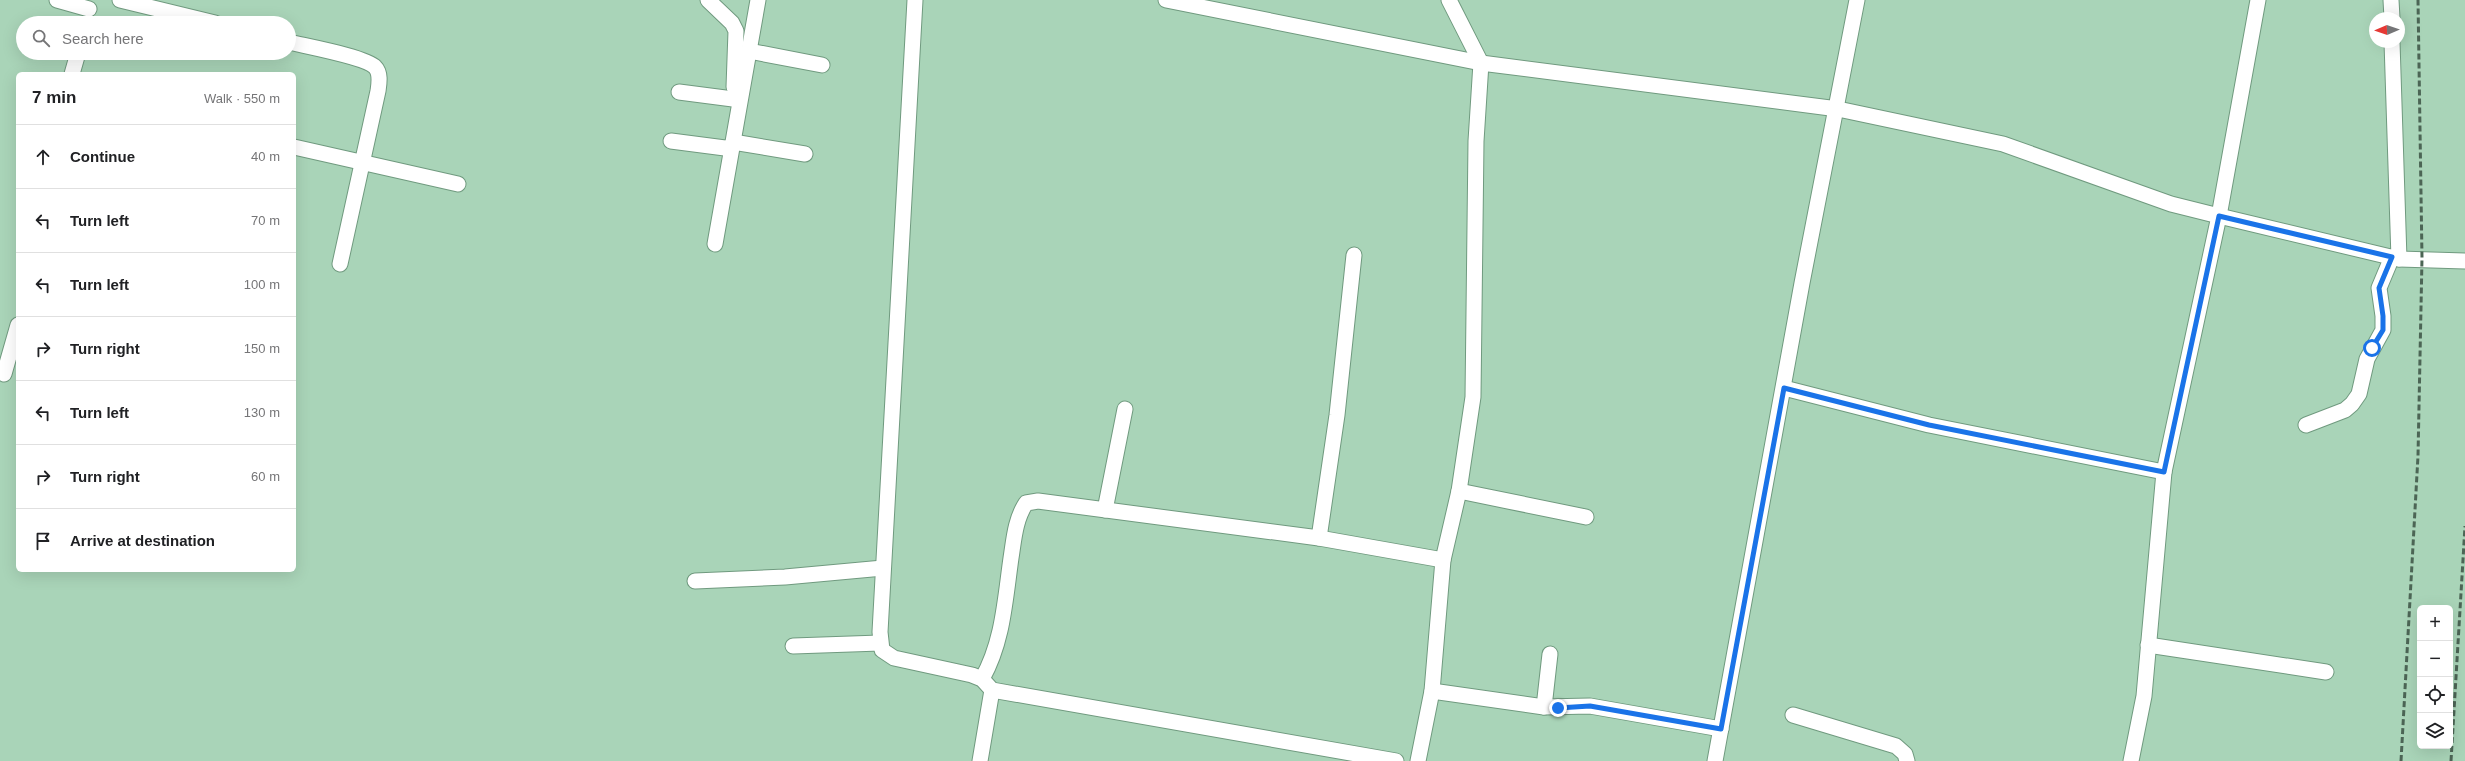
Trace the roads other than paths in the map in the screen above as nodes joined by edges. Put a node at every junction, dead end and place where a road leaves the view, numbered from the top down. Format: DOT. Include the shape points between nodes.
graph roads {
  1 [pos="57,0"];
  2 [pos="120,0"];
  3 [pos="708,0"];
  4 [pos="758,0"];
  5 [pos="915,0"];
  6 [pos="1166,0"];
  7 [pos="1449,0"];
  8 [pos="1857,0"];
  9 [pos="2258,0"];
  10 [pos="2391,0"];
  11 [pos="89,11"];
  12 [pos="2392,12"];
  13 [pos="186,16"];
  14 [pos="296,44"];
  15 [pos="2392,48"];
  16 [pos="749,51"];
  17 [pos="76,60"];
  18 [pos="1481,63"];
  19 [pos="822,65"];
  20 [pos="73,72"];
  21 [pos="679,92"];
  22 [pos="733,99"];
  23 [pos="1838,110"];
  24 [pos="671,141"];
  25 [pos="729,145"];
  26 [pos="296,148"];
  27 [pos="805,154"];
  28 [pos="362,164"];
  29 [pos="458,184"];
  30 [pos="2219,216"];
  31 [pos="715,244"];
  32 [pos="1354,255"];
  33 [pos="2396,258"];
  34 [pos="2465,261"];
  35 [pos="340,264"];
  36 [pos="16,332"];
  37 [pos="4,374"];
  38 [pos="1784,388"];
  39 [pos="1125,409"];
  40 [pos="2306,425"];
  41 [pos="2164,472"];
  42 [pos="1459,490"];
  43 [pos="1105,510"];
  44 [pos="1586,517"];
  45 [pos="1319,538"];
  46 [pos="1443,560"];
  47 [pos="883,568"];
  48 [pos="695,581"];
  49 [pos="880,643"];
  50 [pos="2148,645"];
  51 [pos="793,646"];
  52 [pos="1550,654"];
  53 [pos="2326,672"];
  54 [pos="982,679"];
  55 [pos="992,690"];
  56 [pos="1432,691"];
  57 [pos="1544,707"];
  58 [pos="1793,715"];
  59 [pos="1721,729"];
  60 [pos="980,761"];
  61 [pos="1396,761"];
  62 [pos="1418,761"];
  63 [pos="1715,761"];
  64 [pos="1907,761"];
  65 [pos="2131,761"];
  1 -- 11 [label="street"];
  2 -- 13 [label="street"];
  3 -- 22 [label="street" via="732,23 736,32"];
  4 -- 16 [label="street"];
  5 -- 47 [label="street"];
  6 -- 18 [label="street"];
  7 -- 18 [label="street"];
  8 -- 23 [label="street"];
  9 -- 30 [label="street"];
  10 -- 12 [label="street"];
  14 -- 28 [label="street" via="361,61 375,66 379,72 378,91"];
  15 -- 33 [label="street"];
  16 -- 19 [label="street"];
  16 -- 25 [label="street"];
  17 -- 20 [label="street"];
  18 -- 23 [label="street"];
  18 -- 42 [label="street" via="1476,141 1473,398"];
  21 -- 22 [label="street"];
  22 -- 25 [label="street"];
  23 -- 30 [label="street" via="2004,144 2171,204"];
  23 -- 38 [label="street" via="1802,283"];
  24 -- 25 [label="street"];
  25 -- 27 [label="street"];
  25 -- 31 [label="street" via="726,187"];
  26 -- 28 [label="street"];
  28 -- 29 [label="street"];
  28 -- 35 [label="street"];
  30 -- 33 [label="street"];
  30 -- 41 [label="street"];
  32 -- 45 [label="street" via="1337,416"];
  33 -- 34 [label="street"];
  33 -- 40 [label="street" via="2379,288 2383,330 2367,359 2359,394 2345,410"];
  36 -- 37 [label="street"];
  38 -- 41 [label="street" via="1929,425"];
  38 -- 59 [label="street"];
  39 -- 43 [label="street"];
  41 -- 50 [label="street"];
  42 -- 44 [label="street"];
  42 -- 46 [label="street"];
  43 -- 45 [label="street"];
  43 -- 54 [label="street" via="1038,501 1026,503 1016,523 1000,637 991,664"];
  45 -- 46 [label="street"];
  46 -- 56 [label="street"];
  47 -- 48 [label="street" via="785,577"];
  47 -- 49 [label="street"];
  49 -- 51 [label="street"];
  49 -- 54 [label="street" via="886,655 894,658"];
  50 -- 53 [label="street"];
  50 -- 65 [label="street" via="2144,696"];
  52 -- 57 [label="street"];
  54 -- 55 [label="street"];
  55 -- 60 [label="street"];
  55 -- 61 [label="street"];
  56 -- 57 [label="street"];
  56 -- 62 [label="street"];
  57 -- 59 [label="street" via="1590,706"];
  58 -- 64 [label="street" via="1896,746"];
  59 -- 63 [label="street"];
}
